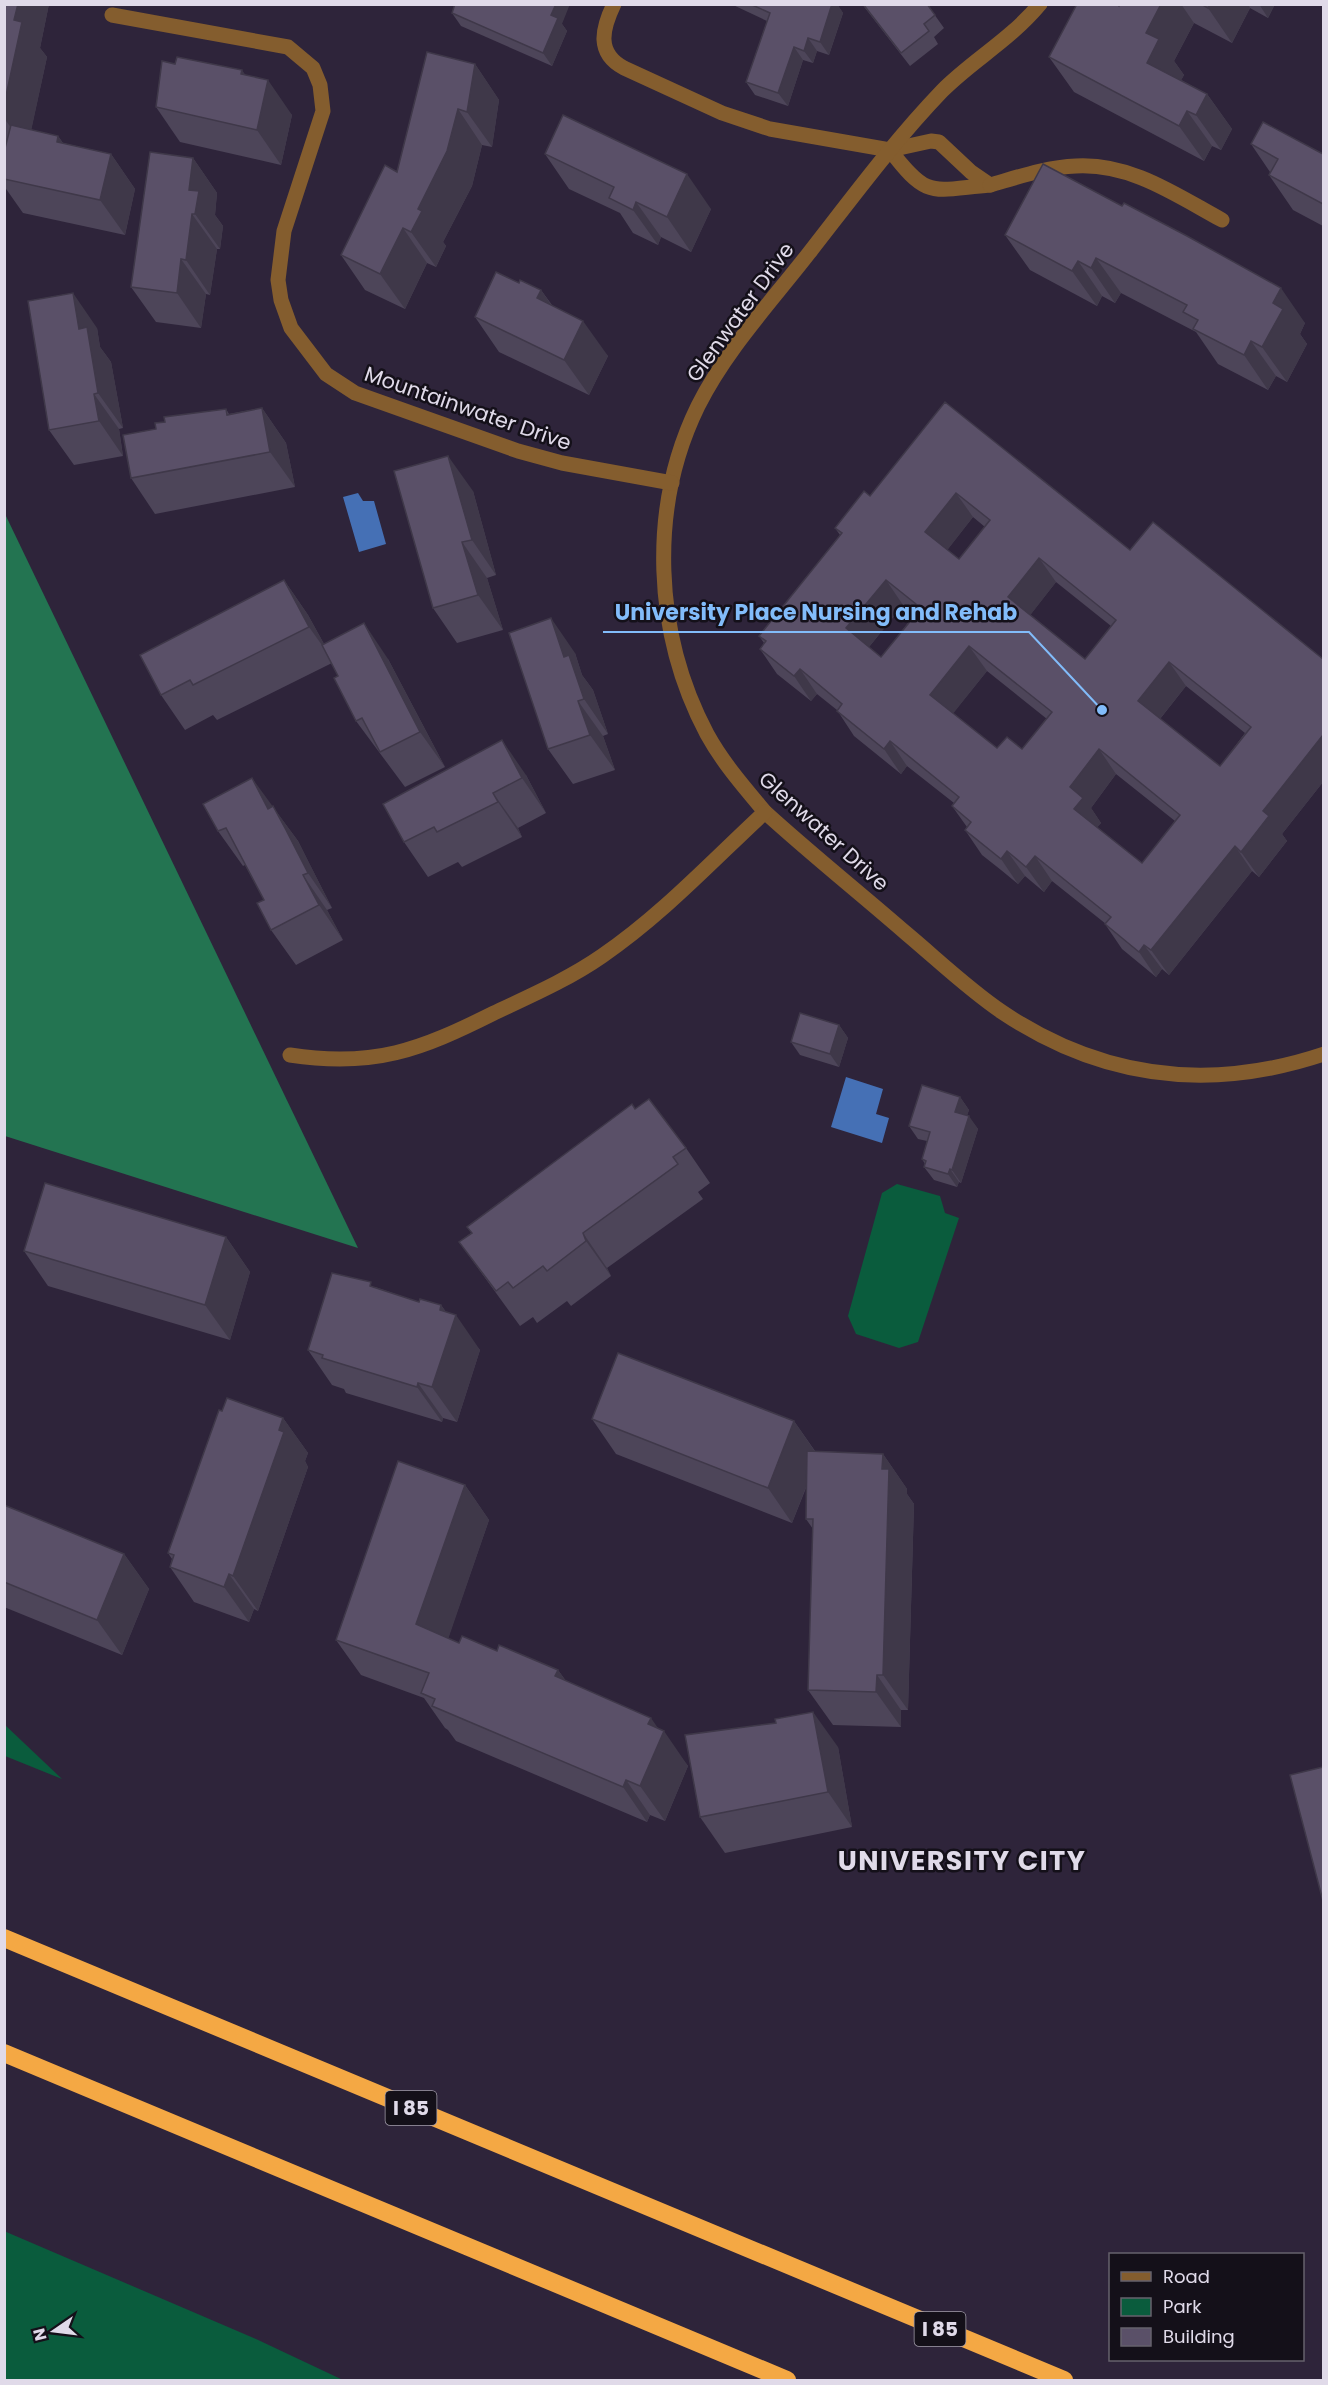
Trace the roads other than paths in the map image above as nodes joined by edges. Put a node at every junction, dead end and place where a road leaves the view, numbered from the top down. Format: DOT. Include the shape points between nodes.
graph roads {
  1 [pos="614,4"];
  2 [pos="1040,4"];
  3 [pos="112,15"];
  4 [pos="890,150"];
  5 [pos="990,185"];
  6 [pos="1222,220"];
  7 [pos="672,483"];
  8 [pos="765,812"];
  9 [pos="1323,1054"];
  10 [pos="290,1055"];
  11 [pos="4,1938"];
  12 [pos="4,2053"];
  13 [pos="787,2380"];
  14 [pos="1064,2380"];
  1 -- 4 [label="street" via="603,45 609,58 624,68 746,122"];
  2 -- 4 [label="street, Glenwater Drive" via="1014,34 942,91"];
  3 -- 7 [label="street, Mountainwater Drive" via="288,47 313,68 323,111 284,231 278,280 280,300 291,328 326,374 355,393 518,451"];
  4 -- 5 [label="street" via="913,179 928,188"];
  4 -- 5 [label="street" via="939,142"];
  4 -- 7 [label="street, Glenwater Drive" via="718,372 694,416"];
  5 -- 6 [label="street" via="1073,166 1109,168 1159,185"];
  7 -- 8 [label="street, Glenwater Drive" via="664,535 664,581 668,620 680,665 708,735 736,778"];
  8 -- 9 [label="street, Glenwater Drive" via="978,994 1024,1026 1073,1051 1148,1072 1214,1076 1260,1072"];
  8 -- 10 [label="street" via="639,929 561,980 440,1039 399,1053 346,1060"];
  11 -- 14 [label="highway, I 85"];
  12 -- 13 [label="highway"];
}
